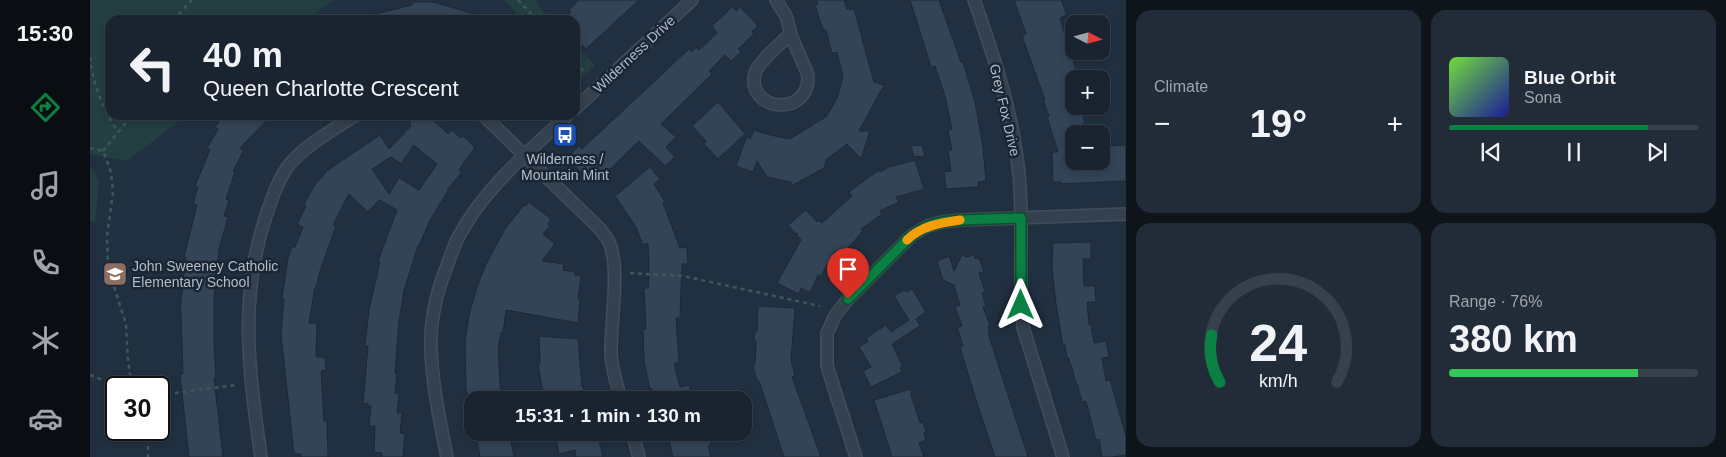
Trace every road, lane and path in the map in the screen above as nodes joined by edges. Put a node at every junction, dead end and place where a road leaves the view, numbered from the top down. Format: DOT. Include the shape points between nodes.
graph roads {
  1 [pos="192,0"];
  2 [pos="518,0"];
  3 [pos="692,0"];
  4 [pos="776,0"];
  5 [pos="974,0"];
  6 [pos="178,15"];
  7 [pos="532,15"];
  8 [pos="790,34"];
  9 [pos="90,57"];
  10 [pos="580,68"];
  11 [pos="585,73"];
  12 [pos="580,104"];
  13 [pos="105,111"];
  14 [pos="110,120"];
  15 [pos="128,120"];
  16 [pos="348,120"];
  17 [pos="488,120"];
  18 [pos="563,120"];
  19 [pos="118,132"];
  20 [pos="90,148"];
  21 [pos="103,151"];
  22 [pos="524,156"];
  23 [pos="1126,214"];
  24 [pos="1021,218"];
  25 [pos="630,274"];
  26 [pos="820,306"];
  27 [pos="90,375"];
  28 [pos="130,376"];
  29 [pos="105,381"];
  30 [pos="236,385"];
  31 [pos="619,391"];
  32 [pos="170,394"];
  33 [pos="148,441"];
  34 [pos="635,441"];
  35 [pos="148,457"];
  36 [pos="261,457"];
  37 [pos="447,457"];
  38 [pos="640,457"];
  39 [pos="856,457"];
  40 [pos="1063,457"];
  1 -- 6 [label="path"];
  2 -- 7 [label="path"];
  3 -- 12 [label="street, Wilderness Drive"];
  4 -- 8 [label="street" via="786,17"];
  5 -- 24 [label="street, Grey Fox Drive" via="993,53 1012,127"];
  8 -- 8 [label="street" via="755,73 754,84 759,95 781,106 800,98 808,75"];
  9 -- 13 [label="path" via="91,71"];
  10 -- 11 [label="path"];
  14 -- 19 [label="path"];
  15 -- 19 [label="path"];
  16 -- 36 [label="street" via="303,150 288,167 270,203 260,233 247,320 251,386"];
  17 -- 22 [label="street"];
  18 -- 22 [label="street"];
  19 -- 21 [label="path"];
  20 -- 21 [label="path"];
  21 -- 28 [label="path" via="112,172 108,268 126,324"];
  22 -- 31 [label="street" via="609,241 614,273 611,356"];
  22 -- 37 [label="street" via="475,212 457,241 439,286 431,347 434,394"];
  23 -- 24 [label="street"];
  24 -- 39 [label="street" via="960,220 928,226 912,235 836,314 827,333 827,366"];
  24 -- 40 [label="street, Grey Fox Drive" via="1023,327"];
  25 -- 26 [label="path" via="683,276"];
  27 -- 29 [label="path"];
  30 -- 32 [label="path"];
  33 -- 35 [label="path"];
  34 -- 38 [label="street"];
}
